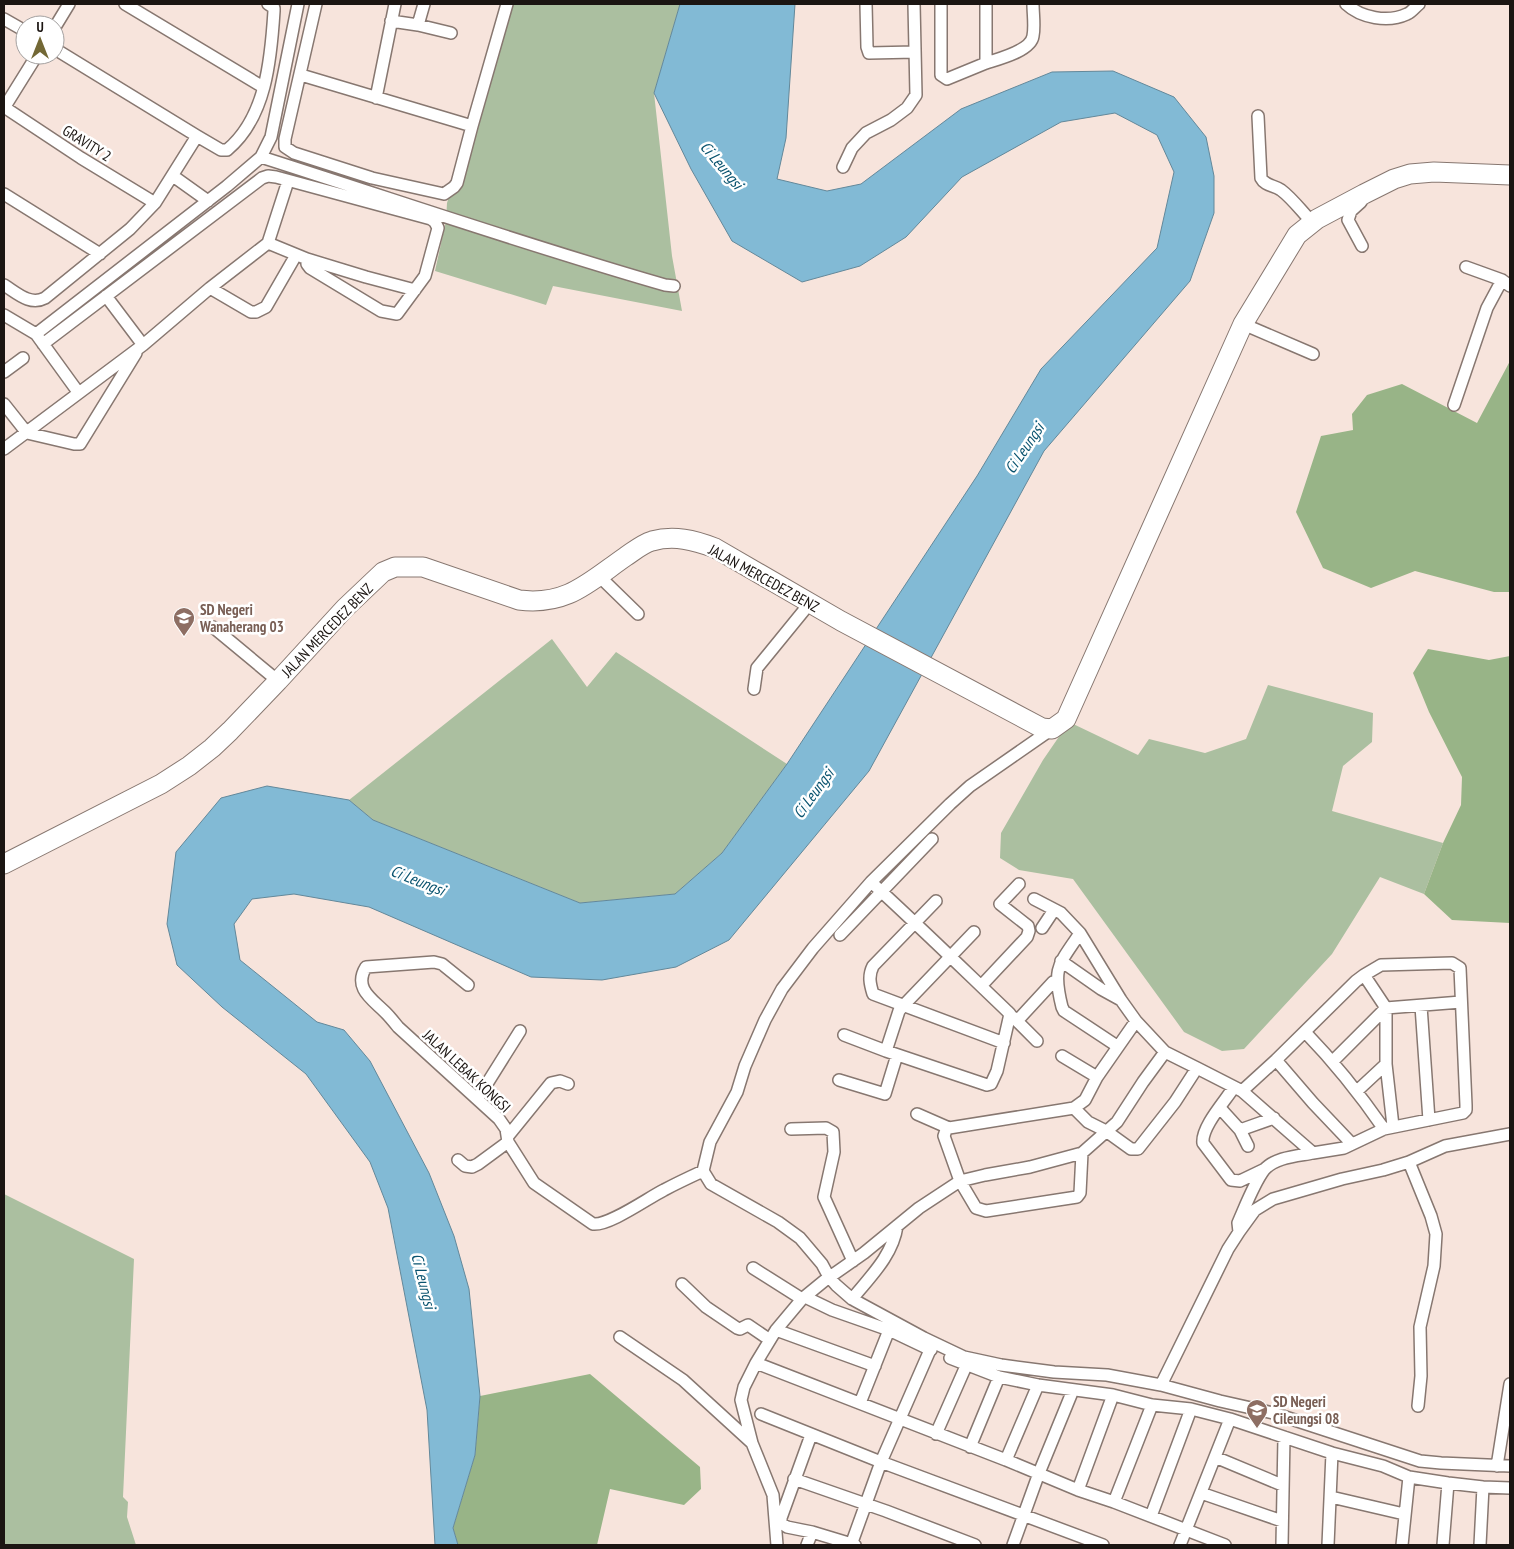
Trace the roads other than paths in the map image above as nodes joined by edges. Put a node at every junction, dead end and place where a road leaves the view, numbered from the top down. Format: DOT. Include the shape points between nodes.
graph roads {
  1 [pos="69,4"];
  2 [pos="125,4"];
  3 [pos="268,4"];
  4 [pos="298,4"];
  5 [pos="316,4"];
  6 [pos="395,4"];
  7 [pos="424,4"];
  8 [pos="507,4"];
  9 [pos="866,4"];
  10 [pos="914,4"];
  11 [pos="942,4"];
  12 [pos="986,4"];
  13 [pos="1033,4"];
  14 [pos="1346,4"];
  15 [pos="1419,4"];
  16 [pos="62,15"];
  17 [pos="4,19"];
  18 [pos="391,22"];
  19 [pos="15,25"];
  20 [pos="418,25"];
  21 [pos="451,32"];
  22 [pos="915,52"];
  23 [pos="65,56"];
  24 [pos="986,63"];
  25 [pos="31,65"];
  26 [pos="301,75"];
  27 [pos="263,87"];
  28 [pos="376,98"];
  29 [pos="4,108"];
  30 [pos="1258,116"];
  31 [pos="472,126"];
  32 [pos="197,136"];
  33 [pos="261,157"];
  34 [pos="842,167"];
  35 [pos="1510,175"];
  36 [pos="173,176"];
  37 [pos="288,180"];
  38 [pos="4,194"];
  39 [pos="1364,194"];
  40 [pos="208,201"];
  41 [pos="155,203"];
  42 [pos="1312,222"];
  43 [pos="268,243"];
  44 [pos="1362,246"];
  45 [pos="100,254"];
  46 [pos="301,257"];
  47 [pos="1466,266"];
  48 [pos="1506,283"];
  49 [pos="4,285"];
  50 [pos="674,286"];
  51 [pos="210,288"];
  52 [pos="415,290"];
  53 [pos="106,296"];
  54 [pos="4,315"];
  55 [pos="1246,317"];
  56 [pos="36,334"];
  57 [pos="44,344"];
  58 [pos="141,346"];
  59 [pos="1313,354"];
  60 [pos="23,358"];
  61 [pos="4,372"];
  62 [pos="78,392"];
  63 [pos="4,404"];
  64 [pos="1454,405"];
  65 [pos="27,433"];
  66 [pos="4,449"];
  67 [pos="599,576"];
  68 [pos="810,603"];
  69 [pos="638,614"];
  70 [pos="213,627"];
  71 [pos="278,681"];
  72 [pos="754,689"];
  73 [pos="1052,729"];
  74 [pos="932,839"];
  75 [pos="4,864"];
  76 [pos="871,882"];
  77 [pos="1018,884"];
  78 [pos="882,892"];
  79 [pos="1034,899"];
  80 [pos="936,901"];
  81 [pos="1054,910"];
  82 [pos="915,924"];
  83 [pos="1042,928"];
  84 [pos="974,932"];
  85 [pos="1080,933"];
  86 [pos="840,935"];
  87 [pos="950,957"];
  88 [pos="1061,961"];
  89 [pos="1364,974"];
  90 [pos="1052,982"];
  91 [pos="468,985"];
  92 [pos="981,986"];
  93 [pos="1121,1000"];
  94 [pos="1461,1002"];
  95 [pos="903,1006"];
  96 [pos="1422,1006"];
  97 [pos="1386,1008"];
  98 [pos="1014,1017"];
  99 [pos="1136,1021"];
  100 [pos="520,1031"];
  101 [pos="1305,1032"];
  102 [pos="844,1035"];
  103 [pos="1037,1040"];
  104 [pos="1004,1043"];
  105 [pos="1117,1046"];
  106 [pos="1165,1052"];
  107 [pos="892,1053"];
  108 [pos="1062,1056"];
  109 [pos="1276,1060"];
  110 [pos="1333,1062"];
  111 [pos="1386,1064"];
  112 [pos="1198,1068"];
  113 [pos="1097,1078"];
  114 [pos="838,1080"];
  115 [pos="568,1084"];
  116 [pos="1238,1089"];
  117 [pos="1357,1090"];
  118 [pos="478,1098"];
  119 [pos="1074,1108"];
  120 [pos="1220,1108"];
  121 [pos="917,1114"];
  122 [pos="1274,1118"];
  123 [pos="1429,1120"];
  124 [pos="949,1128"];
  125 [pos="1388,1128"];
  126 [pos="791,1129"];
  127 [pos="1240,1130"];
  128 [pos="1106,1132"];
  129 [pos="1510,1134"];
  130 [pos="508,1139"];
  131 [pos="1352,1144"];
  132 [pos="1248,1146"];
  133 [pos="1082,1153"];
  134 [pos="1313,1153"];
  135 [pos="458,1160"];
  136 [pos="1409,1162"];
  137 [pos="1265,1169"];
  138 [pos="703,1171"];
  139 [pos="960,1181"];
  140 [pos="897,1226"];
  141 [pos="1239,1232"];
  142 [pos="853,1260"];
  143 [pos="753,1268"];
  144 [pos="829,1277"];
  145 [pos="682,1284"];
  146 [pos="803,1298"];
  147 [pos="852,1299"];
  148 [pos="889,1330"];
  149 [pos="773,1335"];
  150 [pos="620,1337"];
  151 [pos="930,1350"];
  152 [pos="756,1363"];
  153 [pos="875,1366"];
  154 [pos="966,1366"];
  155 [pos="999,1377"];
  156 [pos="1510,1384"];
  157 [pos="1038,1385"];
  158 [pos="1161,1385"];
  159 [pos="1073,1390"];
  160 [pos="1113,1395"];
  161 [pos="860,1403"];
  162 [pos="1152,1405"];
  163 [pos="1418,1406"];
  164 [pos="1191,1409"];
  165 [pos="761,1414"];
  166 [pos="899,1419"];
  167 [pos="1230,1419"];
  168 [pos="936,1434"];
  169 [pos="811,1435"];
  170 [pos="1284,1437"];
  171 [pos="752,1442"];
  172 [pos="970,1447"];
  173 [pos="1332,1453"];
  174 [pos="1215,1457"];
  175 [pos="1006,1460"];
  176 [pos="881,1462"];
  177 [pos="1497,1466"];
  178 [pos="1510,1466"];
  179 [pos="1039,1473"];
  180 [pos="1410,1477"];
  181 [pos="794,1479"];
  182 [pos="1448,1484"];
  183 [pos="1282,1485"];
  184 [pos="1483,1487"];
  185 [pos="1510,1488"];
  186 [pos="1078,1490"];
  187 [pos="1201,1493"];
  188 [pos="1331,1497"];
  189 [pos="1114,1502"];
  190 [pos="866,1504"];
  191 [pos="1404,1514"];
  192 [pos="1025,1516"];
  193 [pos="1151,1516"];
  194 [pos="1282,1521"];
  195 [pos="778,1525"];
  196 [pos="1186,1531"];
  197 [pos="812,1532"];
  198 [pos="777,1545"];
  199 [pos="808,1545"];
  200 [pos="852,1545"];
  201 [pos="975,1545"];
  202 [pos="1013,1545"];
  203 [pos="1103,1545"];
  204 [pos="1180,1545"];
  205 [pos="1225,1545"];
  206 [pos="1282,1545"];
  207 [pos="1328,1545"];
  208 [pos="1402,1545"];
  209 [pos="1443,1545"];
  210 [pos="1480,1545"];
  1 -- 16 [label="street"];
  2 -- 27 [label="street"];
  3 -- 27 [label="street" via="274,8 272,52"];
  4 -- 33 [label="street" via="271,137"];
  5 -- 26 [label="street"];
  6 -- 18 [label="street"];
  7 -- 20 [label="street"];
  8 -- 31 [label="street"];
  9 -- 22 [label="street" via="869,53"];
  10 -- 22 [label="street"];
  11 -- 24 [label="street" via="941,75 947,79"];
  12 -- 24 [label="street"];
  13 -- 24 [label="street" via="1030,43 1010,55"];
  14 -- 15 [label="street" via="1367,16 1387,18 1405,15"];
  17 -- 19 [label="street"];
  18 -- 20 [label="street"];
  18 -- 28 [label="street"];
  20 -- 21 [label="street"];
  22 -- 34 [label="street" via="916,95 912,102 891,120 866,133 852,148"];
  23 -- 32 [label="street"];
  25 -- 29 [label="street"];
  26 -- 28 [label="street"];
  26 -- 31 [label="street" via="285,147 294,153 372,178 444,194 457,183"];
  27 -- 32 [label="street" via="249,126 226,150"];
  28 -- 31 [label="street"];
  29 -- 41 [label="street, GRAVITY 2"];
  30 -- 42 [label="street" via="1261,178 1288,196"];
  32 -- 36 [label="street"];
  33 -- 40 [label="street"];
  33 -- 50 [label="street" via="563,256"];
  35 -- 39 [label="main road" via="1410,174"];
  36 -- 40 [label="street"];
  36 -- 41 [label="street"];
  37 -- 43 [label="street"];
  37 -- 52 [label="street" via="435,222 438,228 426,276"];
  37 -- 53 [label="street" via="262,178"];
  38 -- 45 [label="street"];
  39 -- 42 [label="main road"];
  39 -- 44 [label="street" via="1348,220"];
  40 -- 56 [label="street"];
  41 -- 45 [label="street"];
  42 -- 55 [label="main road" via="1297,235"];
  43 -- 46 [label="street"];
  43 -- 51 [label="street"];
  45 -- 49 [label="street" via="40,300 28,300"];
  46 -- 51 [label="street" via="266,307 256,312"];
  46 -- 52 [label="street"];
  46 -- 52 [label="street" via="310,268 387,313 397,314"];
  47 -- 48 [label="street"];
  48 -- 64 [label="street" via="1487,308"];
  51 -- 58 [label="street"];
  53 -- 57 [label="street"];
  53 -- 58 [label="street"];
  54 -- 56 [label="street"];
  55 -- 59 [label="street"];
  55 -- 73 [label="main road" via="1066,718"];
  56 -- 57 [label="street"];
  57 -- 62 [label="street"];
  58 -- 62 [label="street"];
  58 -- 65 [label="street" via="80,444"];
  60 -- 61 [label="street"];
  62 -- 65 [label="street"];
  63 -- 65 [label="street"];
  65 -- 66 [label="street"];
  67 -- 68 [label="main road, JALAN MERCEDEZ BENZ" via="650,542 679,538 715,548"];
  67 -- 69 [label="street"];
  67 -- 71 [label="main road, JALAN MERCEDEZ BENZ" via="569,594 535,602 519,600 423,567 396,567 383,572 345,608"];
  68 -- 72 [label="street" via="757,668"];
  68 -- 73 [label="main road, JALAN MERCEDEZ BENZ" via="1042,728"];
  70 -- 71 [label="street"];
  71 -- 75 [label="main road, JALAN MERCEDEZ BENZ" via="224,737 189,766 161,784"];
  73 -- 76 [label="street" via="970,786"];
  74 -- 78 [label="street"];
  76 -- 78 [label="street"];
  76 -- 138 [label="street" via="782,989 765,1020 737,1092 710,1142"];
  77 -- 92 [label="street" via="1000,904 1028,926 1027,937"];
  78 -- 82 [label="street"];
  78 -- 86 [label="street"];
  79 -- 81 [label="street"];
  80 -- 82 [label="street"];
  81 -- 83 [label="street"];
  81 -- 85 [label="street"];
  82 -- 87 [label="street"];
  82 -- 95 [label="street" via="873,966 870,974 873,994"];
  84 -- 87 [label="street"];
  85 -- 88 [label="street"];
  85 -- 93 [label="street"];
  87 -- 92 [label="street"];
  87 -- 95 [label="street"];
  88 -- 93 [label="street"];
  88 -- 105 [label="street" via="1057,981 1064,1011"];
  89 -- 94 [label="street" via="1381,965 1456,964 1461,973"];
  89 -- 97 [label="street"];
  89 -- 101 [label="street"];
  90 -- 98 [label="street"];
  91 -- 118 [label="street, JALAN LEBAK KONGSI" via="434,962 366,967 362,974 365,993"];
  92 -- 98 [label="street"];
  93 -- 99 [label="street"];
  94 -- 96 [label="street"];
  94 -- 123 [label="street" via="1466,1110"];
  95 -- 104 [label="street"];
  95 -- 107 [label="street" via="896,1020"];
  96 -- 97 [label="street"];
  96 -- 123 [label="street"];
  97 -- 110 [label="street"];
  97 -- 111 [label="street"];
  98 -- 103 [label="street"];
  98 -- 104 [label="street"];
  99 -- 105 [label="street"];
  99 -- 106 [label="street"];
  100 -- 118 [label="street"];
  101 -- 109 [label="street"];
  101 -- 110 [label="street"];
  102 -- 107 [label="street"];
  104 -- 107 [label="street" via="994,1080 987,1085"];
  105 -- 113 [label="street"];
  106 -- 112 [label="street"];
  106 -- 128 [label="street" via="1117,1122"];
  107 -- 114 [label="street" via="885,1094"];
  108 -- 113 [label="street"];
  109 -- 116 [label="street"];
  109 -- 131 [label="street"];
  110 -- 117 [label="street"];
  111 -- 117 [label="street"];
  111 -- 125 [label="street"];
  112 -- 116 [label="street"];
  112 -- 128 [label="street" via="1141,1147 1131,1149"];
  113 -- 119 [label="street" via="1084,1100"];
  115 -- 130 [label="street" via="551,1083"];
  116 -- 120 [label="street"];
  116 -- 122 [label="street"];
  117 -- 125 [label="street"];
  118 -- 130 [label="street, JALAN LEBAK KONGSI" via="499,1119"];
  119 -- 124 [label="street"];
  119 -- 128 [label="street" via="1088,1122"];
  120 -- 127 [label="street"];
  120 -- 137 [label="street" via="1209,1122 1203,1143 1228,1178 1237,1182"];
  121 -- 124 [label="street"];
  122 -- 127 [label="street"];
  122 -- 134 [label="street"];
  123 -- 125 [label="street"];
  124 -- 139 [label="street" via="944,1136"];
  125 -- 131 [label="street"];
  126 -- 142 [label="street" via="826,1128 833,1132 834,1152 824,1198"];
  127 -- 132 [label="street"];
  128 -- 133 [label="street"];
  129 -- 136 [label="street" via="1445,1146"];
  130 -- 135 [label="street" via="475,1166 465,1166"];
  130 -- 138 [label="street, JALAN LEBAK KONGSI" via="534,1183 593,1224 617,1217"];
  131 -- 134 [label="street"];
  133 -- 139 [label="street"];
  133 -- 139 [label="street" via="1080,1193 1070,1199 986,1211 976,1208"];
  134 -- 137 [label="street" via="1293,1156"];
  136 -- 141 [label="street" via="1273,1199 1255,1210"];
  136 -- 163 [label="street" via="1436,1234 1434,1266 1420,1327"];
  137 -- 141 [label="street" via="1238,1223"];
  138 -- 144 [label="street" via="711,1184 800,1238"];
  139 -- 140 [label="street"];
  140 -- 142 [label="street"];
  140 -- 147 [label="street" via="894,1244"];
  141 -- 158 [label="street"];
  142 -- 144 [label="street"];
  143 -- 146 [label="street"];
  144 -- 146 [label="street"];
  144 -- 147 [label="street"];
  145 -- 149 [label="street" via="706,1307 740,1330 748,1325"];
  146 -- 148 [label="street"];
  146 -- 149 [label="street"];
  147 -- 158 [label="street" via="924,1338 985,1363 1107,1375"];
  148 -- 151 [label="street"];
  148 -- 153 [label="street"];
  149 -- 152 [label="street"];
  149 -- 153 [label="street"];
  150 -- 171 [label="street" via="683,1380"];
  151 -- 154 [label="street"];
  151 -- 166 [label="street"];
  152 -- 161 [label="street"];
  152 -- 171 [label="street" via="744,1387 742,1400"];
  153 -- 161 [label="street"];
  154 -- 155 [label="street"];
  154 -- 168 [label="street"];
  155 -- 157 [label="street"];
  155 -- 172 [label="street"];
  156 -- 177 [label="street"];
  157 -- 159 [label="street"];
  157 -- 175 [label="street"];
  158 -- 177 [label="street" via="1273,1414 1420,1461"];
  159 -- 160 [label="street"];
  159 -- 179 [label="street"];
  160 -- 162 [label="street"];
  160 -- 186 [label="street"];
  161 -- 166 [label="street"];
  162 -- 164 [label="street"];
  162 -- 189 [label="street"];
  164 -- 167 [label="street"];
  164 -- 193 [label="street"];
  165 -- 169 [label="street"];
  166 -- 168 [label="street"];
  166 -- 176 [label="street"];
  167 -- 170 [label="street"];
  167 -- 174 [label="street"];
  168 -- 172 [label="street"];
  169 -- 176 [label="street"];
  169 -- 181 [label="street"];
  170 -- 173 [label="street"];
  170 -- 183 [label="street"];
  171 -- 195 [label="street" via="771,1486"];
  172 -- 175 [label="street"];
  173 -- 180 [label="street" via="1383,1466"];
  173 -- 188 [label="street"];
  174 -- 183 [label="street"];
  174 -- 187 [label="street"];
  175 -- 179 [label="street"];
  176 -- 190 [label="street"];
  176 -- 192 [label="street"];
  177 -- 178 [label="street"];
  179 -- 186 [label="street"];
  179 -- 192 [label="street"];
  180 -- 182 [label="street"];
  180 -- 191 [label="street"];
  181 -- 190 [label="street"];
  181 -- 195 [label="street"];
  182 -- 184 [label="street"];
  182 -- 209 [label="street"];
  183 -- 194 [label="street"];
  184 -- 185 [label="street"];
  184 -- 210 [label="street"];
  186 -- 189 [label="street"];
  187 -- 194 [label="street"];
  187 -- 196 [label="street"];
  188 -- 191 [label="street"];
  188 -- 207 [label="street"];
  189 -- 193 [label="street"];
  190 -- 200 [label="street"];
  190 -- 201 [label="street"];
  191 -- 208 [label="street"];
  192 -- 202 [label="street"];
  192 -- 203 [label="street"];
  193 -- 196 [label="street"];
  194 -- 206 [label="street"];
  195 -- 197 [label="street"];
  195 -- 198 [label="street"];
  196 -- 204 [label="street"];
  196 -- 205 [label="street"];
  197 -- 199 [label="street"];
  197 -- 200 [label="street"];
}
